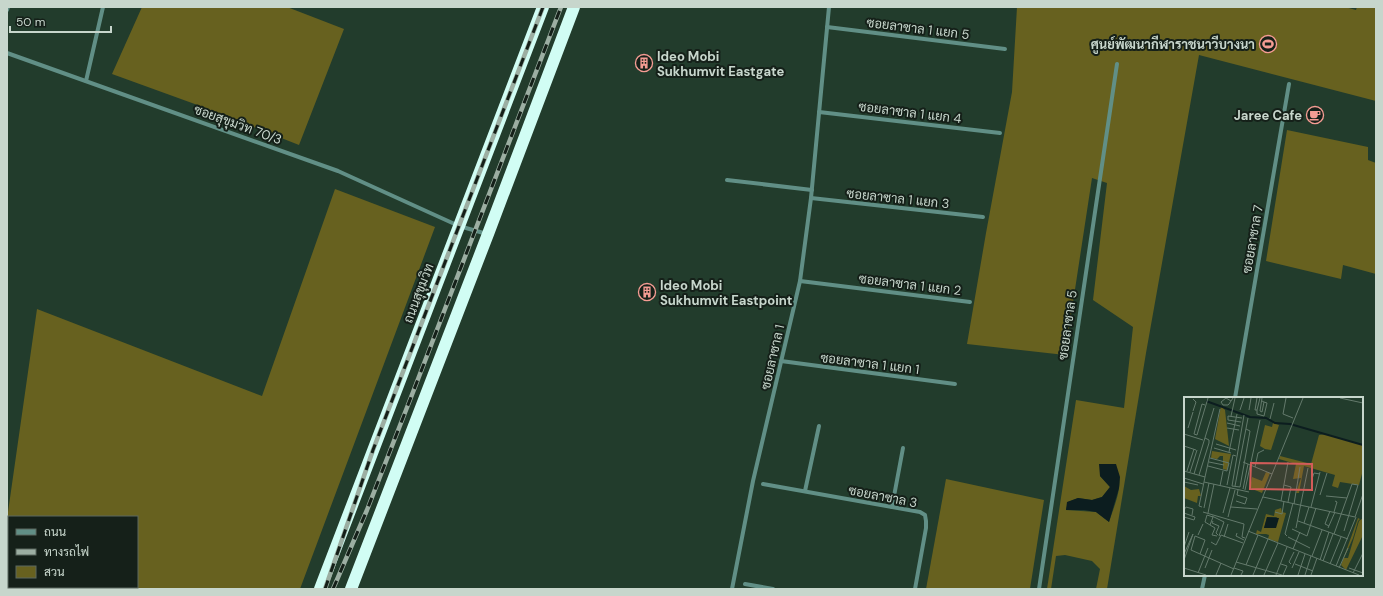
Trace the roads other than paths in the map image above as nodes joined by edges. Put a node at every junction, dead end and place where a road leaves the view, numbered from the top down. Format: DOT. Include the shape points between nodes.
graph roads {
  1 [pos="8,7"];
  2 [pos="103,7"];
  3 [pos="543,7"];
  4 [pos="574,7"];
  5 [pos="829,7"];
  6 [pos="7,10"];
  7 [pos="827,27"];
  8 [pos="1005,49"];
  9 [pos="7,53"];
  10 [pos="1117,64"];
  11 [pos="86,81"];
  12 [pos="1289,84"];
  13 [pos="819,112"];
  14 [pos="1000,133"];
  15 [pos="727,180"];
  16 [pos="812,190"];
  17 [pos="811,198"];
  18 [pos="983,217"];
  19 [pos="459,226"];
  20 [pos="488,234"];
  21 [pos="800,281"];
  22 [pos="970,302"];
  23 [pos="781,361"];
  24 [pos="955,384"];
  25 [pos="1235,397"];
  26 [pos="819,426"];
  27 [pos="903,448"];
  28 [pos="762,484"];
  29 [pos="805,491"];
  30 [pos="892,507"];
  31 [pos="1205,576"];
  32 [pos="745,584"];
  33 [pos="320,589"];
  34 [pos="351,589"];
  35 [pos="732,589"];
  36 [pos="773,589"];
  37 [pos="915,589"];
  38 [pos="1039,589"];
  39 [pos="1202,589"];
  1 -- 6 [label="street"];
  2 -- 11 [label="street"];
  3 -- 19 [label="highway, ถนนสุขุมวิท"];
  4 -- 20 [label="highway"];
  5 -- 7 [label="street, ซอยลาซาล 1"];
  7 -- 8 [label="street, ซอยลาซาล 1 แยก 5"];
  7 -- 13 [label="street, ซอยลาซาล 1"];
  9 -- 11 [label="street, ซอยสุขุมวิท 70/3"];
  10 -- 38 [label="street, ซอยลาซาล 5"];
  11 -- 19 [label="street, ซอยสุขุมวิท 70/3" via="338,171"];
  12 -- 25 [label="street, ซอยลาซาล 7"];
  13 -- 14 [label="street, ซอยลาซาล 1 แยก 4"];
  13 -- 16 [label="street, ซอยลาซาล 1"];
  15 -- 16 [label="street"];
  16 -- 17 [label="street, ซอยลาซาล 1"];
  17 -- 18 [label="street, ซอยลาซาล 1 แยก 3"];
  17 -- 21 [label="street, ซอยลาซาล 1"];
  19 -- 20 [label="street, ซอยสุขุมวิท 70/3"];
  19 -- 33 [label="highway, ถนนสุขุมวิท"];
  20 -- 34 [label="highway"];
  21 -- 22 [label="street, ซอยลาซาล 1 แยก 2"];
  21 -- 23 [label="street, ซอยลาซาล 1"];
  23 -- 24 [label="street, ซอยลาซาล 1 แยก 1"];
  23 -- 35 [label="street, ซอยลาซาล 1"];
  26 -- 29 [label="street"];
  27 -- 30 [label="street"];
  28 -- 29 [label="street, ซอยลาซาล 3"];
  29 -- 30 [label="street, ซอยลาซาล 3"];
  30 -- 37 [label="street, ซอยลาซาล 3" via="925,515 926,528"];
  31 -- 39 [label="street"];
  32 -- 36 [label="street"];
}
